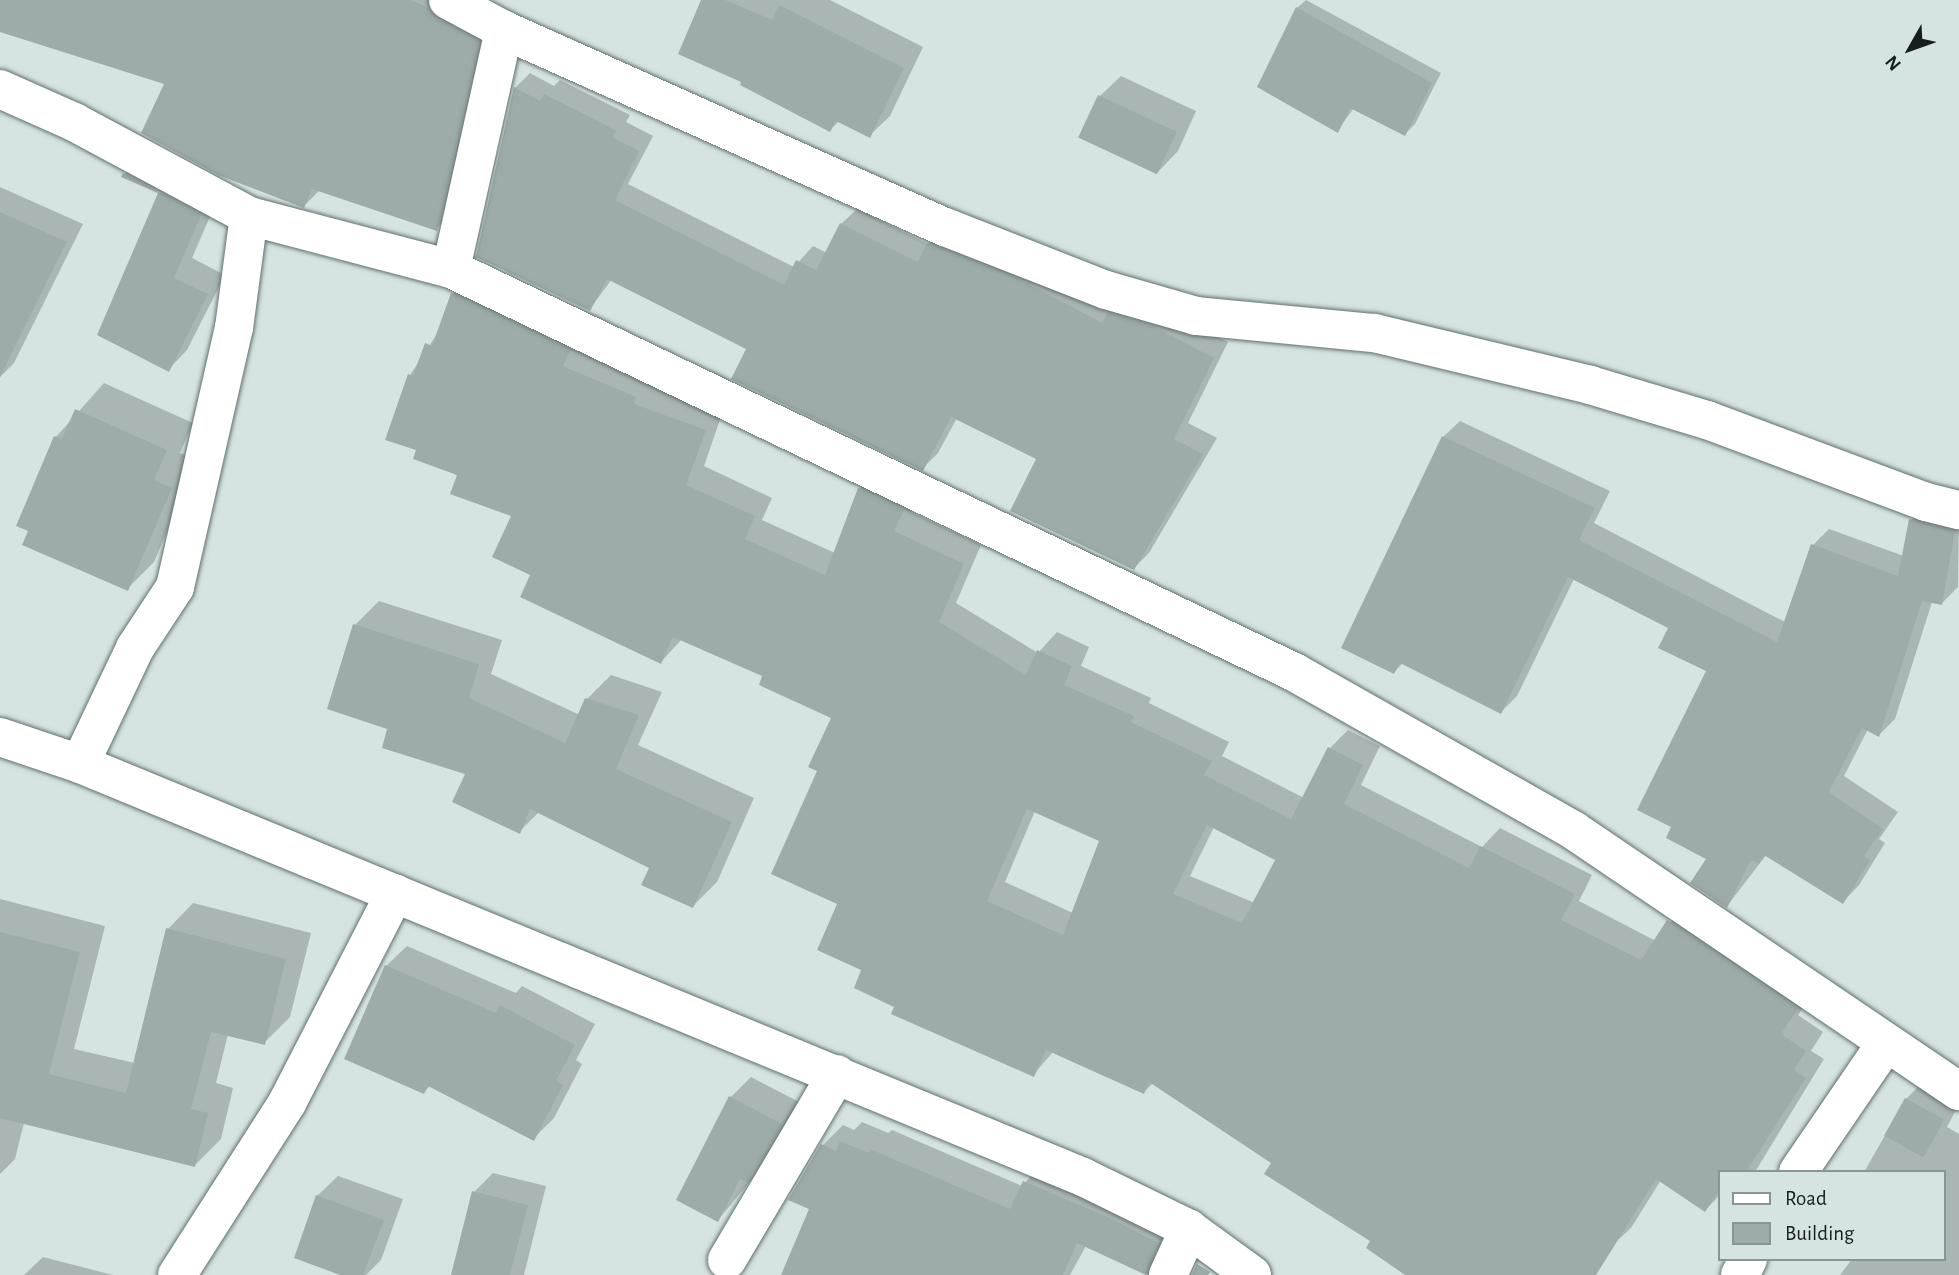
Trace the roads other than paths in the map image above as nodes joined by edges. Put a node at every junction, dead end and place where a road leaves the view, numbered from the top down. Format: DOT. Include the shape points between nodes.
graph roads {
  1 [pos="448,0"];
  2 [pos="504,30"];
  3 [pos="0,89"];
  4 [pos="249,216"];
  5 [pos="451,269"];
  6 [pos="1959,510"];
  7 [pos="0,737"];
  8 [pos="79,764"];
  9 [pos="395,893"];
  10 [pos="1886,1043"];
  11 [pos="837,1074"];
  12 [pos="1959,1091"];
  13 [pos="1799,1170"];
  14 [pos="1189,1229"];
  15 [pos="727,1260"];
  16 [pos="177,1275"];
  17 [pos="1168,1275"];
  18 [pos="1252,1275"];
  1 -- 2 [label="street"];
  2 -- 5 [label="street"];
  2 -- 6 [label="street" via="945,227 1106,289 1196,316 1374,333 1590,385 1707,420 1926,502"];
  3 -- 4 [label="street" via="74,122"];
  4 -- 5 [label="street"];
  4 -- 8 [label="street" via="234,328 175,587 135,648"];
  5 -- 10 [label="street" via="1294,672 1573,830"];
  7 -- 8 [label="street"];
  8 -- 9 [label="street"];
  9 -- 11 [label="street"];
  9 -- 16 [label="street" via="287,1104"];
  10 -- 12 [label="street"];
  10 -- 13 [label="street"];
  11 -- 14 [label="street" via="1083,1177"];
  11 -- 15 [label="street"];
  14 -- 17 [label="street"];
  14 -- 18 [label="street"];
}
